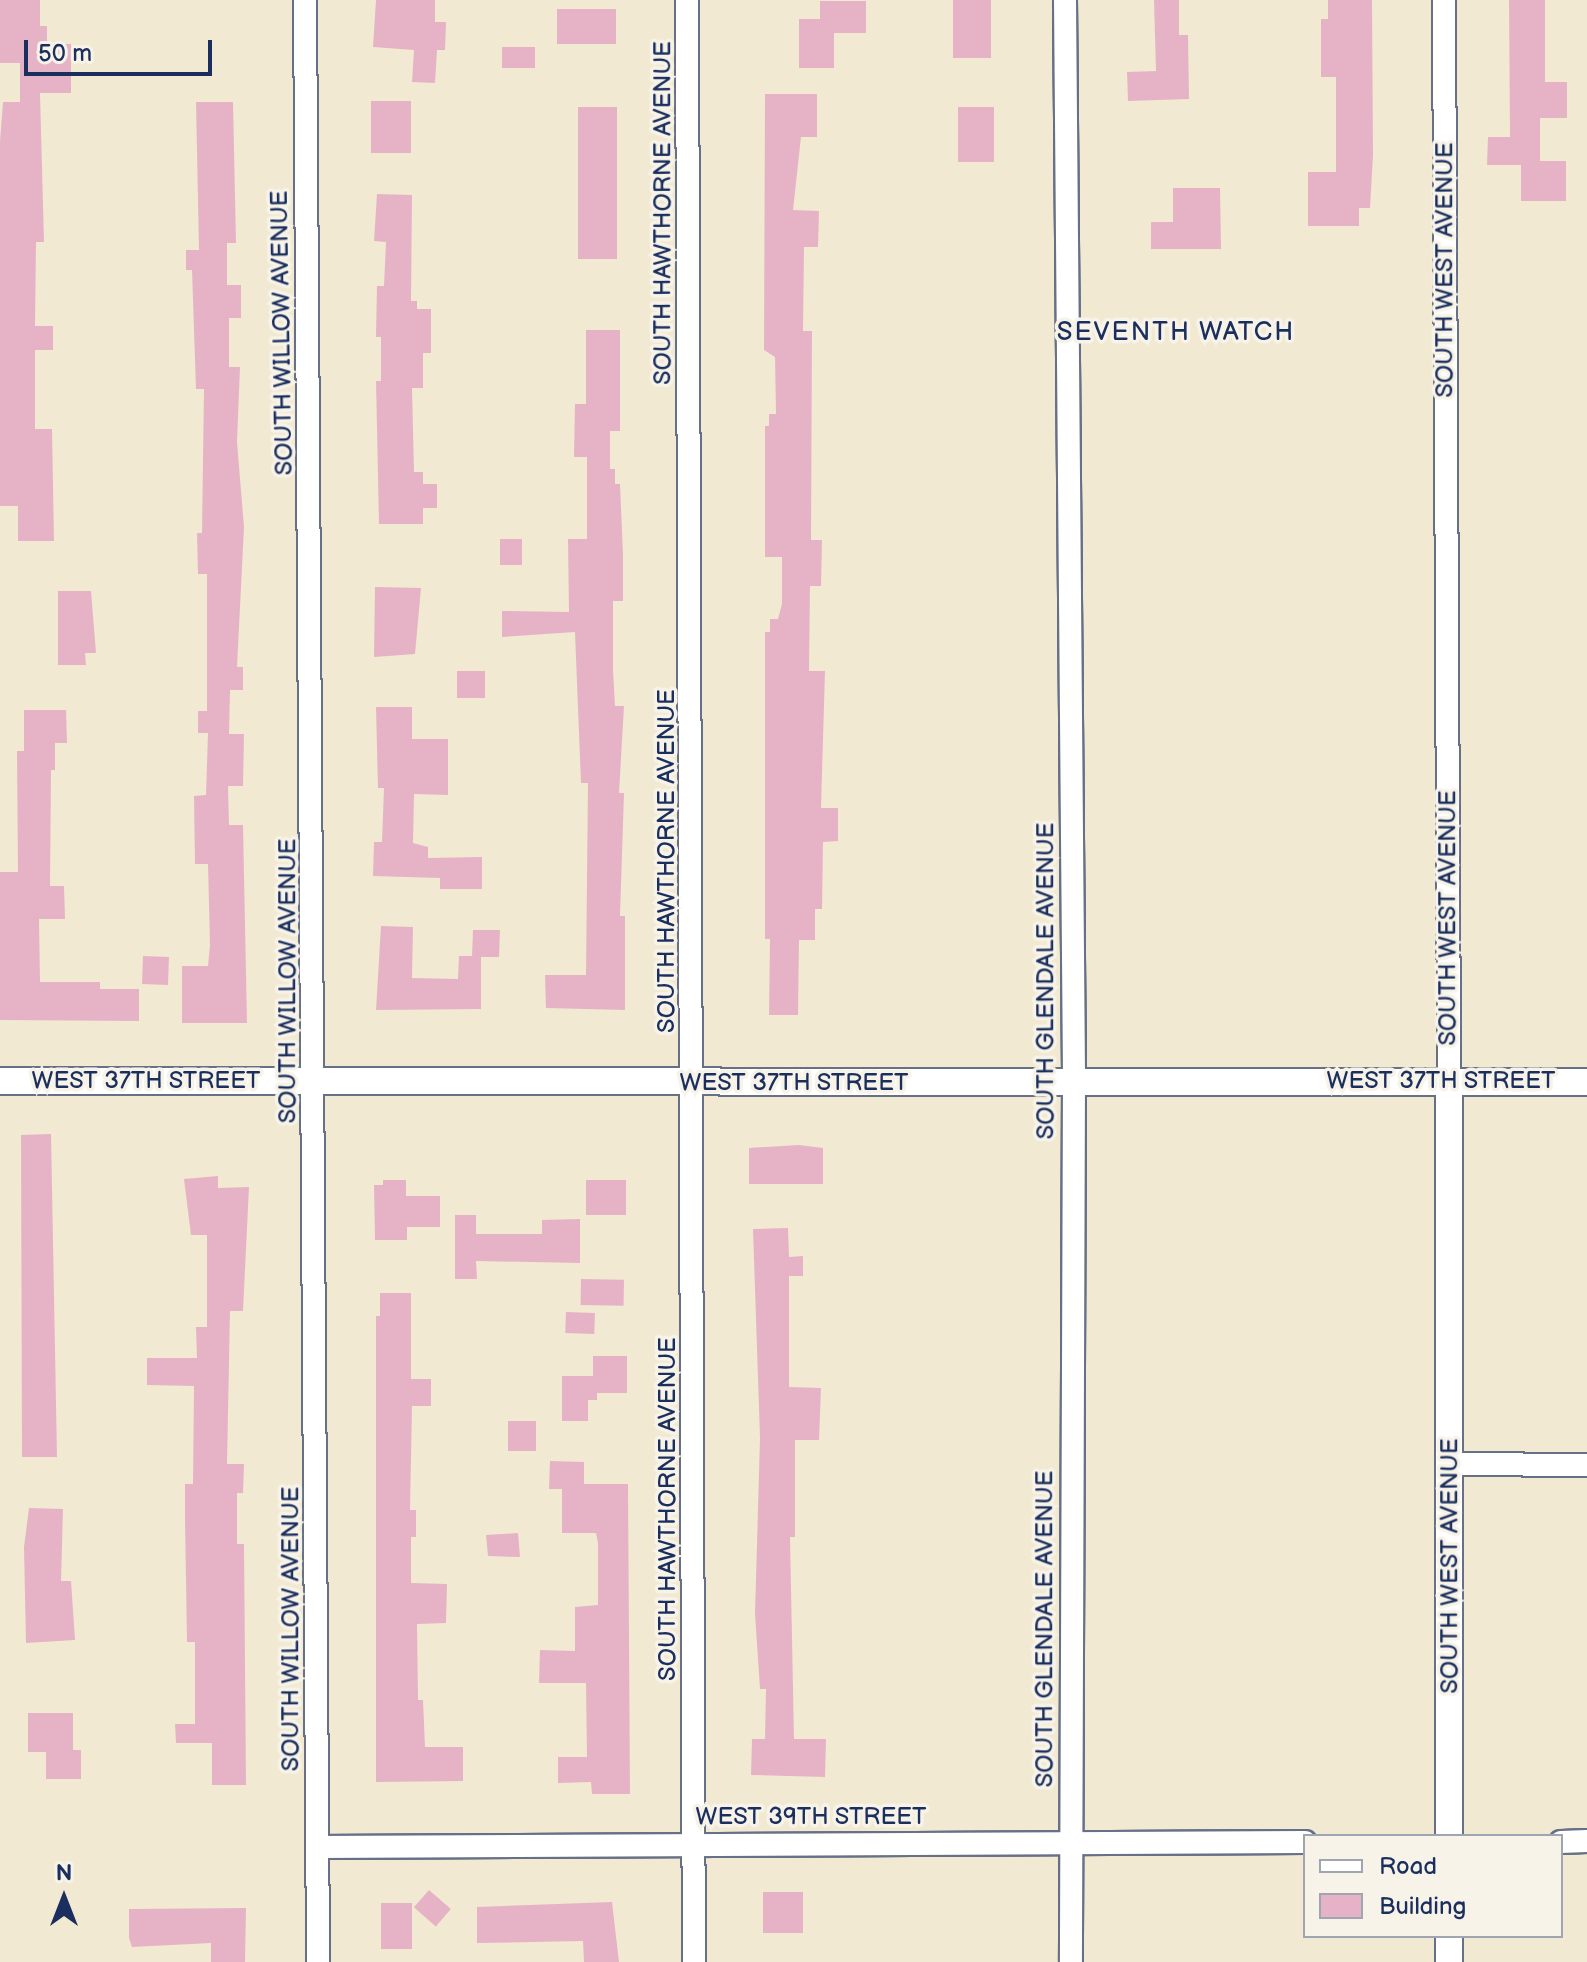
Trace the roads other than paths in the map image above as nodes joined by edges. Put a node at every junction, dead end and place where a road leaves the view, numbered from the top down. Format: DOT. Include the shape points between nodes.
graph roads {
  1 [pos="305,0"];
  2 [pos="687,0"];
  3 [pos="1065,0"];
  4 [pos="1444,0"];
  5 [pos="0,1081"];
  6 [pos="1074,1081"];
  7 [pos="1449,1081"];
  8 [pos="315,1082"];
  9 [pos="1587,1082"];
  10 [pos="695,1083"];
  11 [pos="1450,1464"];
  12 [pos="1587,1465"];
  13 [pos="1449,1834"];
  14 [pos="1071,1841"];
  15 [pos="1587,1841"];
  16 [pos="1303,1842"];
  17 [pos="1563,1842"];
  18 [pos="694,1844"];
  19 [pos="317,1847"];
  20 [pos="1449,1938"];
  21 [pos="318,1962"];
  22 [pos="694,1962"];
  23 [pos="1071,1962"];
  24 [pos="1449,1962"];
  1 -- 8 [label="street, SOUTH WILLOW AVENUE"];
  2 -- 10 [label="street, SOUTH HAWTHORNE AVENUE"];
  3 -- 6 [label="street, SOUTH GLENDALE AVENUE"];
  4 -- 7 [label="street, SOUTH WEST AVENUE"];
  5 -- 8 [label="street, WEST 37TH STREET"];
  6 -- 7 [label="street, WEST 37TH STREET"];
  6 -- 10 [label="street, WEST 37TH STREET"];
  6 -- 14 [label="street, SOUTH GLENDALE AVENUE"];
  7 -- 9 [label="street, WEST 37TH STREET"];
  7 -- 11 [label="street, SOUTH WEST AVENUE"];
  8 -- 10 [label="street, WEST 37TH STREET"];
  8 -- 19 [label="street, SOUTH WILLOW AVENUE"];
  10 -- 18 [label="street, SOUTH HAWTHORNE AVENUE"];
  11 -- 12 [label="street"];
  11 -- 13 [label="street, SOUTH WEST AVENUE"];
  14 -- 16 [label="street, WEST 39TH STREET"];
  14 -- 18 [label="street, WEST 39TH STREET"];
  14 -- 23 [label="street, SOUTH GLENDALE AVENUE"];
  15 -- 17 [label="street"];
  18 -- 19 [label="street, WEST 39TH STREET"];
  18 -- 22 [label="street, SOUTH HAWTHORNE AVENUE"];
  19 -- 21 [label="street, SOUTH WILLOW AVENUE"];
  20 -- 24 [label="street"];
}
